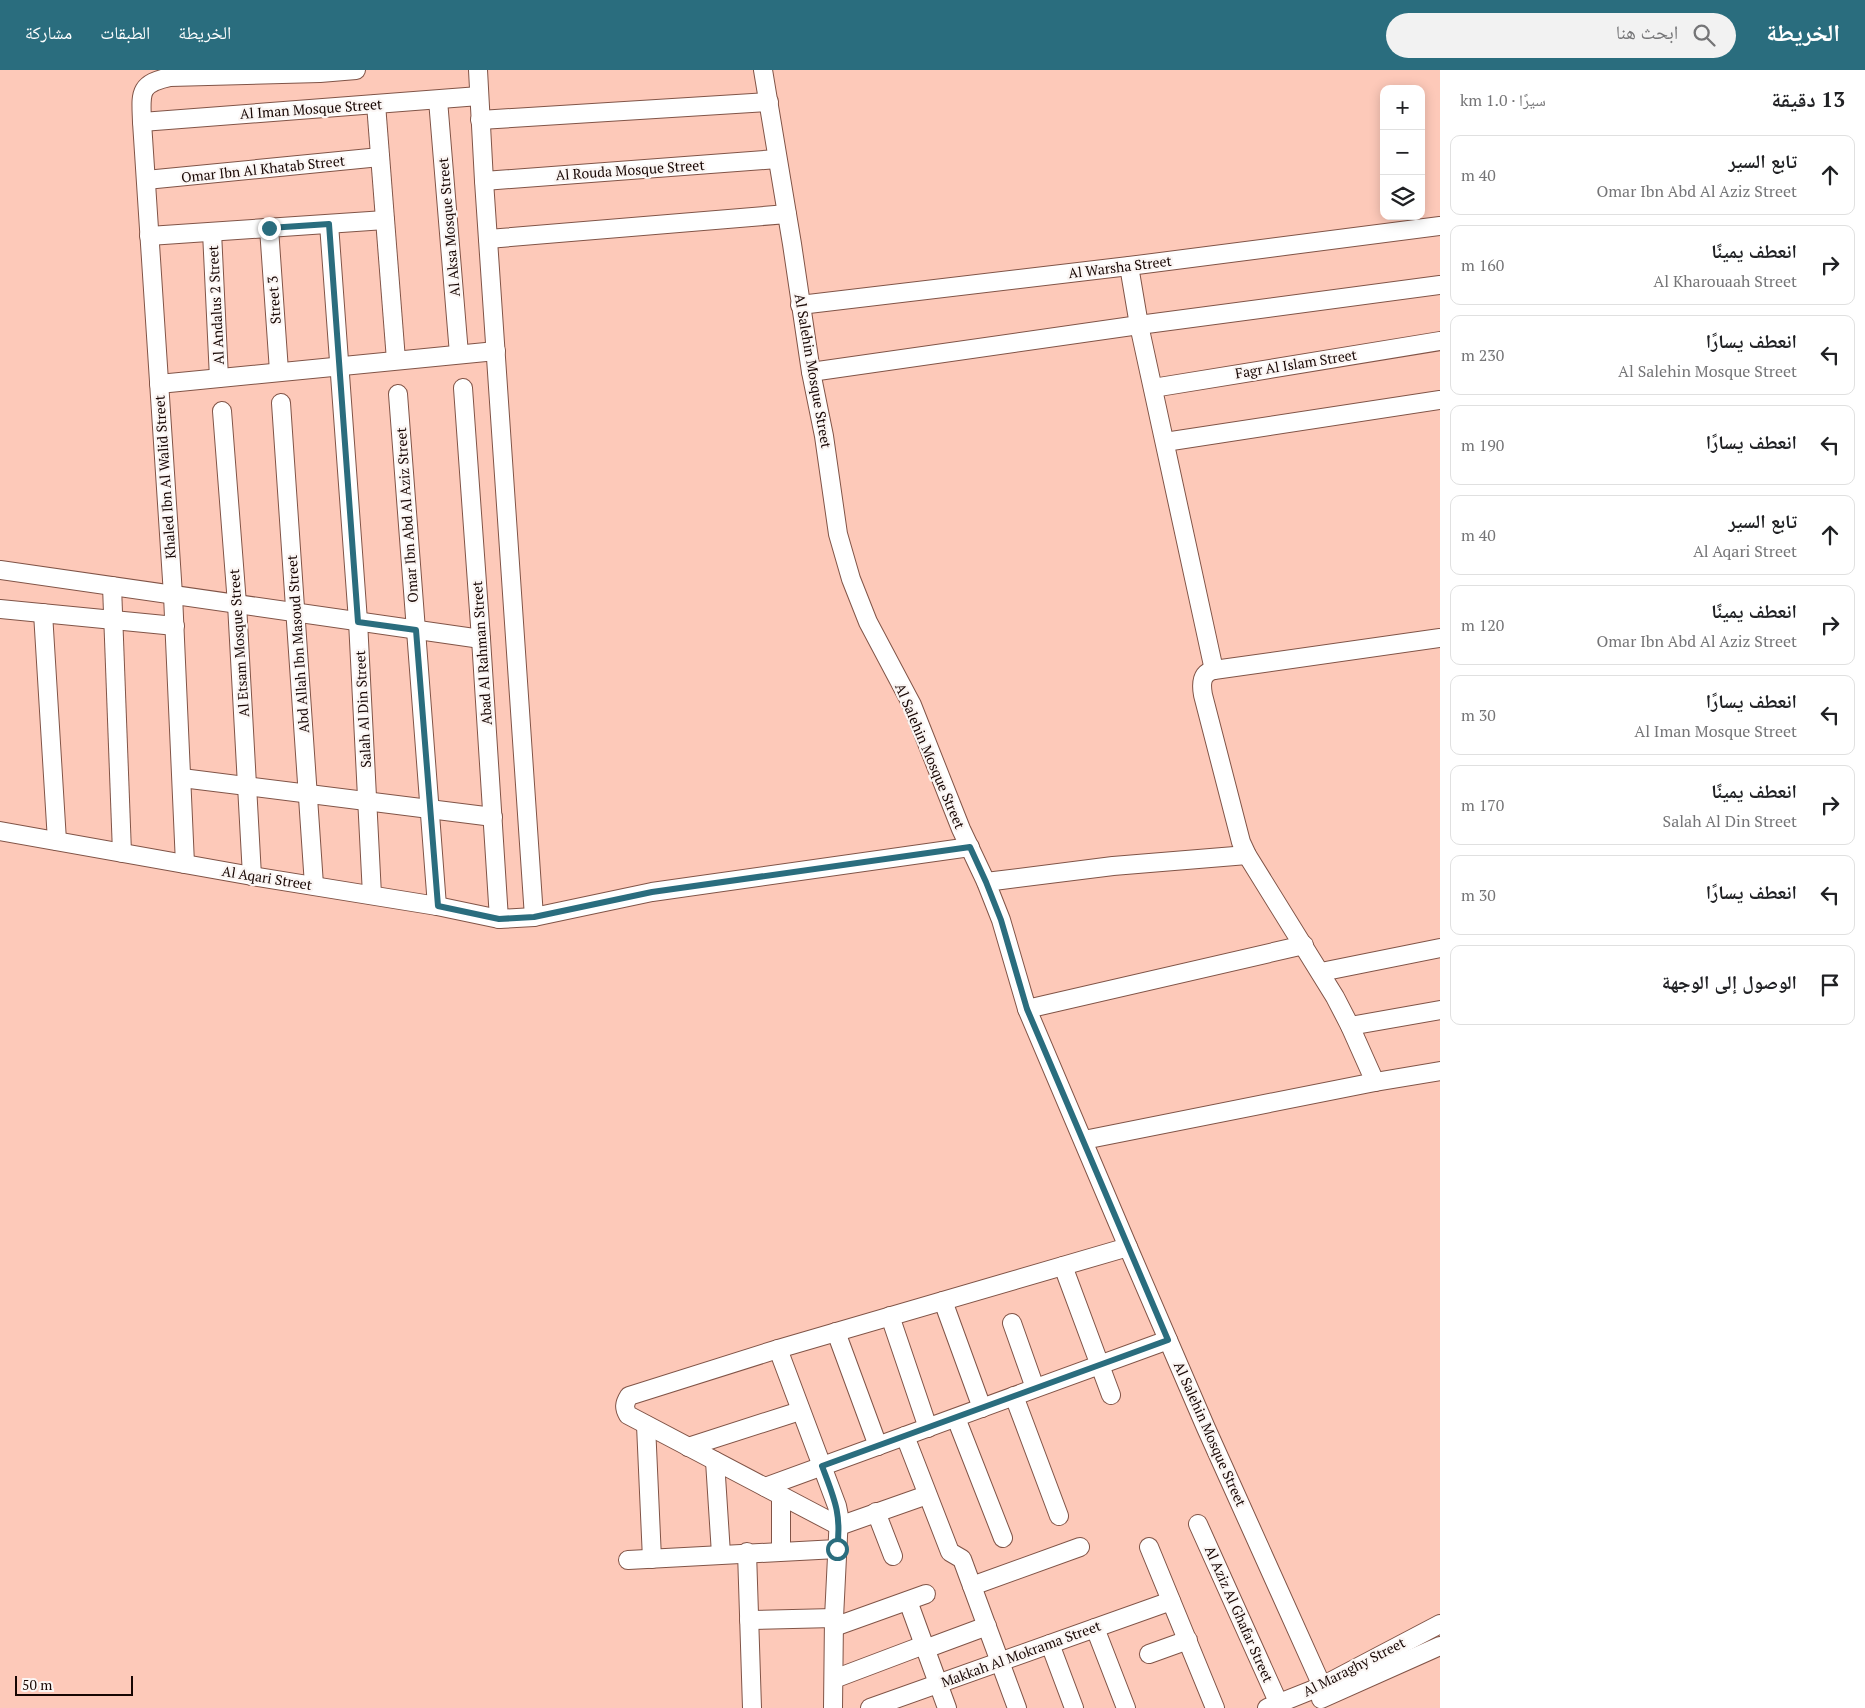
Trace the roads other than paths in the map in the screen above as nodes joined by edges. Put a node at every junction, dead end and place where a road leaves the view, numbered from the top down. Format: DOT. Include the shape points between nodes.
graph roads {
  1 [pos="356,70"];
  2 [pos="478,70"];
  3 [pos="763,70"];
  4 [pos="479,96"];
  5 [pos="438,100"];
  6 [pos="768,102"];
  7 [pos="376,104"];
  8 [pos="480,120"];
  9 [pos="142,122"];
  10 [pos="380,157"];
  11 [pos="777,159"];
  12 [pos="146,180"];
  13 [pos="484,181"];
  14 [pos="786,214"];
  15 [pos="385,220"];
  16 [pos="329,224"];
  17 [pos="1440,226"];
  18 [pos="269,228"];
  19 [pos="212,232"];
  20 [pos="150,236"];
  21 [pos="488,240"];
  22 [pos="1129,266"];
  23 [pos="1440,285"];
  24 [pos="800,305"];
  25 [pos="1139,325"];
  26 [pos="1440,341"];
  27 [pos="496,350"];
  28 [pos="460,354"];
  29 [pos="396,360"];
  30 [pos="340,366"];
  31 [pos="279,372"];
  32 [pos="811,372"];
  33 [pos="219,378"];
  34 [pos="159,384"];
  35 [pos="463,388"];
  36 [pos="1153,388"];
  37 [pos="398,394"];
  38 [pos="1440,400"];
  39 [pos="281,403"];
  40 [pos="222,411"];
  41 [pos="1165,442"];
  42 [pos="0,570"];
  43 [pos="112,586"];
  44 [pos="173,595"];
  45 [pos="237,604"];
  46 [pos="0,609"];
  47 [pos="43,613"];
  48 [pos="296,613"];
  49 [pos="114,620"];
  50 [pos="358,622"];
  51 [pos="175,626"];
  52 [pos="416,630"];
  53 [pos="1440,638"];
  54 [pos="481,639"];
  55 [pos="1214,670"];
  56 [pos="182,778"];
  57 [pos="247,786"];
  58 [pos="309,794"];
  59 [pos="368,801"];
  60 [pos="430,808"];
  61 [pos="493,817"];
  62 [pos="0,831"];
  63 [pos="57,841"];
  64 [pos="970,847"];
  65 [pos="122,853"];
  66 [pos="1247,855"];
  67 [pos="185,864"];
  68 [pos="252,876"];
  69 [pos="986,882"];
  70 [pos="314,885"];
  71 [pos="372,895"];
  72 [pos="438,906"];
  73 [pos="534,917"];
  74 [pos="499,919"];
  75 [pos="1304,945"];
  76 [pos="1440,948"];
  77 [pos="1321,972"];
  78 [pos="1027,1009"];
  79 [pos="1440,1010"];
  80 [pos="1350,1026"];
  81 [pos="1440,1071"];
  82 [pos="1375,1082"];
  83 [pos="1084,1140"];
  84 [pos="1128,1247"];
  85 [pos="1063,1266"];
  86 [pos="943,1301"];
  87 [pos="890,1316"];
  88 [pos="1012,1324"];
  89 [pos="836,1332"];
  90 [pos="1168,1340"];
  91 [pos="778,1349"];
  92 [pos="1100,1365"];
  93 [pos="1036,1388"];
  94 [pos="1111,1394"];
  95 [pos="1014,1396"];
  96 [pos="982,1408"];
  97 [pos="800,1411"];
  98 [pos="956,1418"];
  99 [pos="646,1425"];
  100 [pos="928,1428"];
  101 [pos="905,1436"];
  102 [pos="878,1446"];
  103 [pos="688,1447"];
  104 [pos="716,1461"];
  105 [pos="822,1466"];
  106 [pos="765,1487"];
  107 [pos="927,1495"];
  108 [pos="781,1496"];
  109 [pos="876,1512"];
  110 [pos="1059,1516"];
  111 [pos="1198,1524"];
  112 [pos="839,1526"];
  113 [pos="1003,1538"];
  114 [pos="1080,1547"];
  115 [pos="1150,1548"];
  116 [pos="837,1549"];
  117 [pos="781,1551"];
  118 [pos="747,1552"];
  119 [pos="721,1554"];
  120 [pos="893,1556"];
  121 [pos="652,1559"];
  122 [pos="628,1560"];
  123 [pos="972,1586"];
  124 [pos="926,1594"];
  125 [pos="908,1601"];
  126 [pos="1172,1601"];
  127 [pos="749,1620"];
  128 [pos="834,1622"];
  129 [pos="1440,1624"];
  130 [pos="987,1626"];
  131 [pos="1095,1628"];
  132 [pos="1188,1640"];
  133 [pos="1050,1644"];
  134 [pos="1440,1646"];
  135 [pos="924,1647"];
  136 [pos="1149,1654"];
  137 [pos="999,1662"];
  138 [pos="834,1679"];
  139 [pos="938,1684"];
  140 [pos="1316,1697"];
  141 [pos="879,1706"];
  142 [pos="1273,1706"];
  143 [pos="752,1708"];
  144 [pos="832,1708"];
  145 [pos="946,1708"];
  146 [pos="1017,1708"];
  147 [pos="1074,1708"];
  148 [pos="1126,1708"];
  149 [pos="1215,1708"];
  150 [pos="1297,1708"];
  1 -- 9 [label="street, Khaled Ibn Al Walid Street" via="170,77 149,83 143,91"];
  2 -- 4 [label="street"];
  3 -- 6 [label="street, Al Salehin Mosque Street"];
  4 -- 5 [label="street, Al Iman Mosque Street"];
  4 -- 8 [label="street"];
  5 -- 7 [label="street, Al Iman Mosque Street"];
  5 -- 28 [label="street, Al Aksa Mosque Street"];
  6 -- 8 [label="street"];
  6 -- 11 [label="street, Al Salehin Mosque Street"];
  7 -- 9 [label="street, Al Iman Mosque Street"];
  7 -- 10 [label="street"];
  8 -- 13 [label="street"];
  9 -- 12 [label="street, Khaled Ibn Al Walid Street"];
  10 -- 12 [label="street, Omar Ibn Al Khatab Street"];
  10 -- 15 [label="street"];
  11 -- 13 [label="street, Al Rouda Mosque Street"];
  11 -- 14 [label="street, Al Salehin Mosque Street"];
  12 -- 20 [label="street, Khaled Ibn Al Walid Street"];
  13 -- 21 [label="street"];
  14 -- 21 [label="street"];
  14 -- 24 [label="street, Al Salehin Mosque Street"];
  15 -- 16 [label="street"];
  15 -- 29 [label="street"];
  16 -- 18 [label="street"];
  16 -- 30 [label="street, Salah Al Din Street"];
  17 -- 22 [label="street, Al Warsha Street"];
  18 -- 19 [label="street"];
  18 -- 31 [label="street, Street 3"];
  19 -- 20 [label="street"];
  19 -- 33 [label="street, Al Andalus 2 Street"];
  20 -- 34 [label="street, Khaled Ibn Al Walid Street"];
  21 -- 27 [label="street"];
  22 -- 24 [label="street, Al Warsha Street"];
  22 -- 25 [label="street"];
  23 -- 25 [label="street"];
  24 -- 32 [label="street, Al Salehin Mosque Street"];
  25 -- 32 [label="street"];
  25 -- 36 [label="street"];
  26 -- 36 [label="street, Fagr Al Islam Street"];
  27 -- 28 [label="street"];
  27 -- 73 [label="street"];
  28 -- 29 [label="street"];
  29 -- 30 [label="street"];
  30 -- 31 [label="street"];
  30 -- 50 [label="street, Salah Al Din Street"];
  31 -- 33 [label="street"];
  32 -- 64 [label="street, Al Salehin Mosque Street" via="838,534 851,579 868,622 912,705"];
  33 -- 34 [label="street"];
  34 -- 44 [label="street, Khaled Ibn Al Walid Street"];
  35 -- 54 [label="street, Abad Al Rahman Street"];
  36 -- 41 [label="street"];
  37 -- 52 [label="street, Omar Ibn Abd Al Aziz Street"];
  38 -- 41 [label="street"];
  39 -- 48 [label="street, Abd Allah Ibn Masoud Street"];
  40 -- 45 [label="street, Al Etsam Mosque Street"];
  41 -- 55 [label="street"];
  42 -- 43 [label="street"];
  43 -- 44 [label="street"];
  43 -- 49 [label="street"];
  44 -- 45 [label="street"];
  44 -- 51 [label="street, Khaled Ibn Al Walid Street"];
  45 -- 48 [label="street"];
  45 -- 57 [label="street, Al Etsam Mosque Street"];
  46 -- 47 [label="street"];
  47 -- 49 [label="street"];
  47 -- 63 [label="street"];
  48 -- 50 [label="street"];
  48 -- 58 [label="street, Abd Allah Ibn Masoud Street"];
  49 -- 51 [label="street"];
  49 -- 65 [label="street"];
  50 -- 52 [label="street"];
  50 -- 59 [label="street, Salah Al Din Street"];
  51 -- 56 [label="street, Khaled Ibn Al Walid Street"];
  52 -- 54 [label="street"];
  52 -- 60 [label="street, Omar Ibn Abd Al Aziz Street"];
  53 -- 55 [label="street"];
  54 -- 61 [label="street, Abad Al Rahman Street"];
  55 -- 66 [label="street" via="1205,675 1202,687"];
  56 -- 57 [label="street"];
  56 -- 67 [label="street, Khaled Ibn Al Walid Street"];
  57 -- 58 [label="street"];
  57 -- 68 [label="street, Al Etsam Mosque Street"];
  58 -- 59 [label="street"];
  58 -- 70 [label="street, Abd Allah Ibn Masoud Street"];
  59 -- 60 [label="street"];
  59 -- 71 [label="street, Salah Al Din Street"];
  60 -- 61 [label="street"];
  60 -- 72 [label="street, Omar Ibn Abd Al Aziz Street"];
  61 -- 74 [label="street, Abad Al Rahman Street"];
  62 -- 63 [label="street, Al Aqari Street"];
  63 -- 65 [label="street, Al Aqari Street"];
  64 -- 69 [label="street, Al Salehin Mosque Street"];
  64 -- 73 [label="street, Al Aqari Street" via="652,892"];
  65 -- 67 [label="street, Al Aqari Street"];
  66 -- 69 [label="street" via="1113,866"];
  66 -- 75 [label="street"];
  67 -- 68 [label="street, Al Aqari Street"];
  68 -- 70 [label="street, Al Aqari Street"];
  69 -- 78 [label="street, Al Salehin Mosque Street" via="1001,920"];
  70 -- 71 [label="street, Al Aqari Street"];
  71 -- 72 [label="street, Al Aqari Street"];
  72 -- 74 [label="street, Al Aqari Street"];
  73 -- 74 [label="street, Al Aqari Street"];
  75 -- 77 [label="street"];
  75 -- 78 [label="street"];
  76 -- 77 [label="street"];
  77 -- 80 [label="street"];
  78 -- 83 [label="street, Al Salehin Mosque Street"];
  79 -- 80 [label="street"];
  80 -- 82 [label="street"];
  81 -- 82 [label="street"];
  82 -- 83 [label="street"];
  83 -- 84 [label="street, Al Salehin Mosque Street"];
  84 -- 85 [label="street"];
  84 -- 90 [label="street, Al Salehin Mosque Street"];
  85 -- 86 [label="street"];
  85 -- 92 [label="street"];
  86 -- 87 [label="street"];
  86 -- 96 [label="street"];
  87 -- 89 [label="street"];
  87 -- 100 [label="street"];
  88 -- 93 [label="street"];
  89 -- 91 [label="street"];
  89 -- 102 [label="street"];
  90 -- 92 [label="street"];
  90 -- 140 [label="street, Al Salehin Mosque Street"];
  91 -- 97 [label="street"];
  91 -- 99 [label="street" via="629,1396 625,1402 628,1415"];
  92 -- 93 [label="street"];
  92 -- 94 [label="street"];
  93 -- 95 [label="street"];
  95 -- 96 [label="street"];
  95 -- 110 [label="street"];
  96 -- 98 [label="street"];
  97 -- 103 [label="street"];
  97 -- 105 [label="street"];
  98 -- 100 [label="street"];
  98 -- 113 [label="street"];
  99 -- 103 [label="street"];
  99 -- 121 [label="street"];
  100 -- 101 [label="street"];
  101 -- 102 [label="street"];
  101 -- 107 [label="street"];
  102 -- 105 [label="street"];
  103 -- 104 [label="street"];
  104 -- 106 [label="street"];
  104 -- 119 [label="street"];
  105 -- 106 [label="street"];
  105 -- 112 [label="street" via="837,1506"];
  106 -- 108 [label="street"];
  107 -- 109 [label="street"];
  107 -- 123 [label="street" via="950,1552 962,1560"];
  108 -- 112 [label="street"];
  108 -- 117 [label="street"];
  109 -- 112 [label="street"];
  109 -- 120 [label="street"];
  111 -- 142 [label="street, Al Aziz Al Ghafar Street"];
  112 -- 116 [label="street"];
  114 -- 123 [label="street"];
  115 -- 126 [label="street"];
  116 -- 117 [label="street"];
  116 -- 128 [label="street"];
  117 -- 118 [label="street"];
  118 -- 119 [label="street"];
  118 -- 127 [label="street"];
  119 -- 121 [label="street"];
  121 -- 122 [label="street"];
  123 -- 130 [label="street"];
  124 -- 125 [label="street"];
  125 -- 128 [label="street"];
  125 -- 135 [label="street"];
  126 -- 131 [label="street, Makkah Al Mokrama Street"];
  126 -- 132 [label="street"];
  127 -- 128 [label="street"];
  127 -- 143 [label="street"];
  128 -- 138 [label="street"];
  129 -- 140 [label="street, Al Maraghy Street"];
  130 -- 135 [label="street"];
  130 -- 137 [label="street"];
  131 -- 133 [label="street, Makkah Al Mokrama Street"];
  131 -- 148 [label="street"];
  132 -- 136 [label="street"];
  132 -- 149 [label="street"];
  133 -- 137 [label="street, Makkah Al Mokrama Street"];
  133 -- 147 [label="street"];
  134 -- 140 [label="street, Al Maraghy Street"];
  135 -- 138 [label="street"];
  135 -- 139 [label="street"];
  137 -- 139 [label="street, Makkah Al Mokrama Street"];
  137 -- 146 [label="street"];
  138 -- 144 [label="street"];
  139 -- 141 [label="street, Makkah Al Mokrama Street"];
  139 -- 145 [label="street"];
  140 -- 142 [label="street, Al Maraghy Street"];
  140 -- 150 [label="street, Al Maraghy Street"];
}
